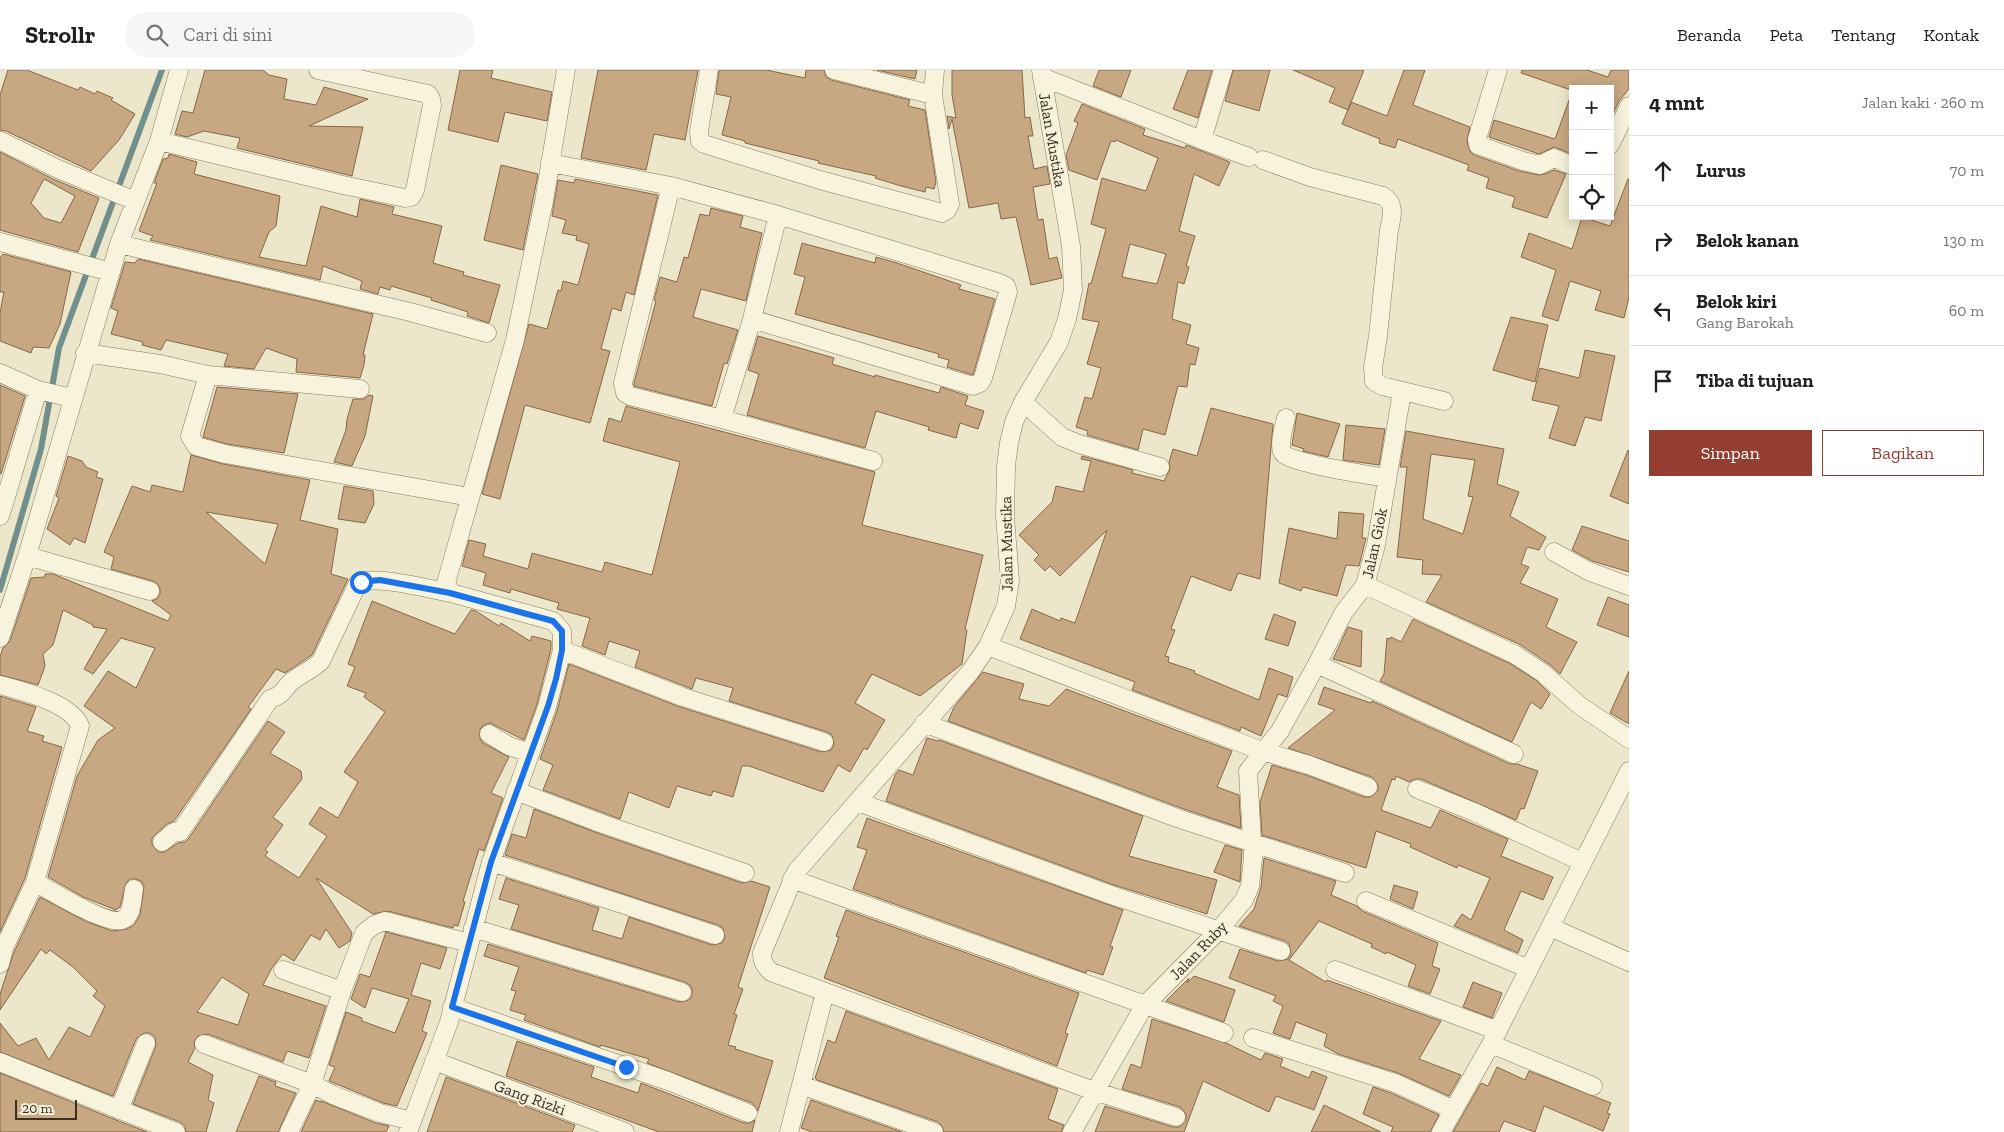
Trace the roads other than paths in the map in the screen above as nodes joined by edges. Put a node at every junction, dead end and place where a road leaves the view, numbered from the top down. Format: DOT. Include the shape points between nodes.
graph roads {
  1 [pos="179,70"];
  2 [pos="318,70"];
  3 [pos="566,70"];
  4 [pos="709,70"];
  5 [pos="834,70"];
  6 [pos="935,70"];
  7 [pos="1223,70"];
  8 [pos="1498,70"];
  9 [pos="1042,73"];
  10 [pos="933,95"];
  11 [pos="1629,106"];
  12 [pos="1614,137"];
  13 [pos="1202,140"];
  14 [pos="1,141"];
  15 [pos="158,141"];
  16 [pos="550,163"];
  17 [pos="1569,164"];
  18 [pos="671,186"];
  19 [pos="130,199"];
  20 [pos="778,215"];
  21 [pos="0,242"];
  22 [pos="119,244"];
  23 [pos="104,270"];
  24 [pos="752,319"];
  25 [pos="488,333"];
  26 [pos="85,353"];
  27 [pos="1,373"];
  28 [pos="208,375"];
  29 [pos="360,389"];
  30 [pos="42,391"];
  31 [pos="1402,392"];
  32 [pos="69,398"];
  33 [pos="1444,401"];
  34 [pos="1023,402"];
  35 [pos="1286,418"];
  36 [pos="722,419"];
  37 [pos="873,461"];
  38 [pos="1160,468"];
  39 [pos="1386,478"];
  40 [pos="3,495"];
  41 [pos="470,497"];
  42 [pos="0,516"];
  43 [pos="1554,552"];
  44 [pos="27,556"];
  45 [pos="1365,585"];
  46 [pos="1629,586"];
  47 [pos="150,591"];
  48 [pos="450,593"];
  49 [pos="0,638"];
  50 [pos="988,646"];
  51 [pos="562,650"];
  52 [pos="1317,664"];
  53 [pos="0,685"];
  54 [pos="924,723"];
  55 [pos="489,734"];
  56 [pos="1629,739"];
  57 [pos="824,742"];
  58 [pos="1262,751"];
  59 [pos="530,753"];
  60 [pos="1514,754"];
  61 [pos="1628,774"];
  62 [pos="1368,787"];
  63 [pos="1417,789"];
  64 [pos="516,791"];
  65 [pos="858,802"];
  66 [pos="162,842"];
  67 [pos="1252,843"];
  68 [pos="491,862"];
  69 [pos="1582,862"];
  70 [pos="745,873"];
  71 [pos="1345,873"];
  72 [pos="792,879"];
  73 [pos="35,882"];
  74 [pos="134,889"];
  75 [pos="1366,901"];
  76 [pos="1550,927"];
  77 [pos="1218,931"];
  78 [pos="714,935"];
  79 [pos="471,936"];
  80 [pos="1281,951"];
  81 [pos="1,953"];
  82 [pos="1629,962"];
  83 [pos="1529,969"];
  84 [pos="283,970"];
  85 [pos="1335,970"];
  86 [pos="342,991"];
  87 [pos="682,992"];
  88 [pos="825,992"];
  89 [pos="1144,1006"];
  90 [pos="452,1007"];
  91 [pos="1224,1033"];
  92 [pos="1494,1037"];
  93 [pos="1253,1038"];
  94 [pos="146,1043"];
  95 [pos="204,1044"];
  96 [pos="434,1061"];
  97 [pos="0,1062"];
  98 [pos="312,1084"];
  99 [pos="801,1085"];
  100 [pos="1593,1086"];
  101 [pos="1094,1091"];
  102 [pos="119,1110"];
  103 [pos="1454,1110"];
  104 [pos="748,1114"];
  105 [pos="1176,1117"];
  106 [pos="410,1127"];
  107 [pos="176,1132"];
  108 [pos="289,1132"];
  109 [pos="625,1132"];
  110 [pos="789,1132"];
  111 [pos="934,1132"];
  112 [pos="1072,1132"];
  113 [pos="1441,1132"];
  1 -- 15 [label="street"];
  2 -- 15 [label="street" via="428,94 432,105 411,197 343,185"];
  3 -- 16 [label="street"];
  4 -- 10 [label="street" via="699,131 700,141 704,144 820,180 942,212 950,204"];
  5 -- 10 [label="street"];
  6 -- 10 [label="street"];
  7 -- 13 [label="street"];
  8 -- 17 [label="street" via="1477,139 1478,145 1540,165 1554,158"];
  9 -- 13 [label="street"];
  9 -- 34 [label="street, Jalan Mustika" via="1071,246 1073,290 1059,342"];
  11 -- 12 [label="street"];
  13 -- 31 [label="street" via="1389,200 1392,218 1372,374 1374,381 1382,386"];
  14 -- 19 [label="street"];
  15 -- 19 [label="street"];
  16 -- 18 [label="street"];
  16 -- 41 [label="street" via="515,340"];
  18 -- 20 [label="street"];
  18 -- 36 [label="street" via="623,388 630,396"];
  19 -- 22 [label="street"];
  20 -- 24 [label="street"];
  20 -- 24 [label="street" via="1000,283 1008,292 983,378 973,386"];
  21 -- 23 [label="street"];
  22 -- 23 [label="street"];
  22 -- 25 [label="street"];
  23 -- 26 [label="street"];
  24 -- 36 [label="street"];
  26 -- 28 [label="street"];
  26 -- 32 [label="street"];
  27 -- 30 [label="street"];
  28 -- 29 [label="street"];
  28 -- 41 [label="street" via="190,436 196,446 225,454"];
  30 -- 32 [label="street"];
  30 -- 40 [label="street"];
  31 -- 33 [label="street"];
  31 -- 39 [label="street, Jalan Giok"];
  32 -- 44 [label="street"];
  34 -- 38 [label="street" via="1062,437"];
  34 -- 50 [label="street, Jalan Mustika" via="1008,442 1006,466 1005,524 1010,581 1001,619"];
  35 -- 39 [label="street" via="1282,452 1286,456 1319,466"];
  36 -- 37 [label="street"];
  39 -- 45 [label="street, Jalan Giok" via="1373,562"];
  40 -- 42 [label="street"];
  41 -- 48 [label="street" via="446,579"];
  43 -- 46 [label="street" via="1581,568"];
  44 -- 47 [label="street"];
  44 -- 49 [label="street"];
  45 -- 52 [label="street, Jalan Giok" via="1344,612"];
  45 -- 56 [label="street" via="1514,654 1543,673 1578,705"];
  48 -- 51 [label="street" via="553,621 562,631"];
  48 -- 66 [label="street" via="380,580 358,583 321,661 292,682 281,696 270,699 180,832 174,832"];
  50 -- 54 [label="street, Jalan Mustika" via="970,672"];
  50 -- 58 [label="street"];
  51 -- 57 [label="street" via="683,698"];
  51 -- 59 [label="street" via="548,706"];
  52 -- 58 [label="street, Jalan Giok" via="1280,731"];
  52 -- 60 [label="street"];
  53 -- 73 [label="street" via="40,696 75,716 80,726"];
  54 -- 65 [label="street, Jalan Mustika"];
  54 -- 67 [label="street"];
  55 -- 59 [label="street"];
  58 -- 62 [label="street"];
  58 -- 67 [label="street, Jalan Ruby" via="1248,771"];
  59 -- 64 [label="street"];
  61 -- 69 [label="street"];
  63 -- 69 [label="street"];
  64 -- 68 [label="street"];
  64 -- 70 [label="street"];
  65 -- 72 [label="street, Jalan Mustika"];
  65 -- 77 [label="street"];
  67 -- 71 [label="street"];
  67 -- 77 [label="street, Jalan Ruby" via="1248,892"];
  68 -- 78 [label="street"];
  68 -- 79 [label="street"];
  69 -- 76 [label="street"];
  72 -- 88 [label="street, Jalan Mustika" via="762,959 771,972"];
  72 -- 89 [label="street"];
  73 -- 74 [label="street" via="70,903 120,921 130,911"];
  73 -- 81 [label="street"];
  75 -- 83 [label="street"];
  76 -- 82 [label="street"];
  76 -- 83 [label="street"];
  77 -- 80 [label="street"];
  77 -- 89 [label="street, Jalan Ruby"];
  79 -- 86 [label="street" via="379,922 364,933"];
  79 -- 87 [label="street"];
  79 -- 90 [label="street"];
  83 -- 92 [label="street"];
  84 -- 86 [label="street"];
  85 -- 92 [label="street"];
  86 -- 98 [label="street"];
  88 -- 99 [label="street"];
  88 -- 101 [label="street"];
  89 -- 91 [label="street"];
  89 -- 101 [label="street, Jalan Ruby"];
  90 -- 96 [label="street"];
  90 -- 104 [label="street" via="668,1082"];
  92 -- 100 [label="street"];
  92 -- 103 [label="street"];
  93 -- 103 [label="street" via="1395,1083"];
  94 -- 102 [label="street"];
  95 -- 98 [label="street"];
  96 -- 106 [label="street"];
  96 -- 109 [label="street, Gang Rizki"];
  97 -- 102 [label="street"];
  98 -- 106 [label="street"];
  98 -- 108 [label="street"];
  99 -- 110 [label="street"];
  99 -- 111 [label="street"];
  101 -- 105 [label="street"];
  101 -- 112 [label="street, Jalan Ruby"];
  102 -- 107 [label="street"];
  103 -- 113 [label="street"];
}
